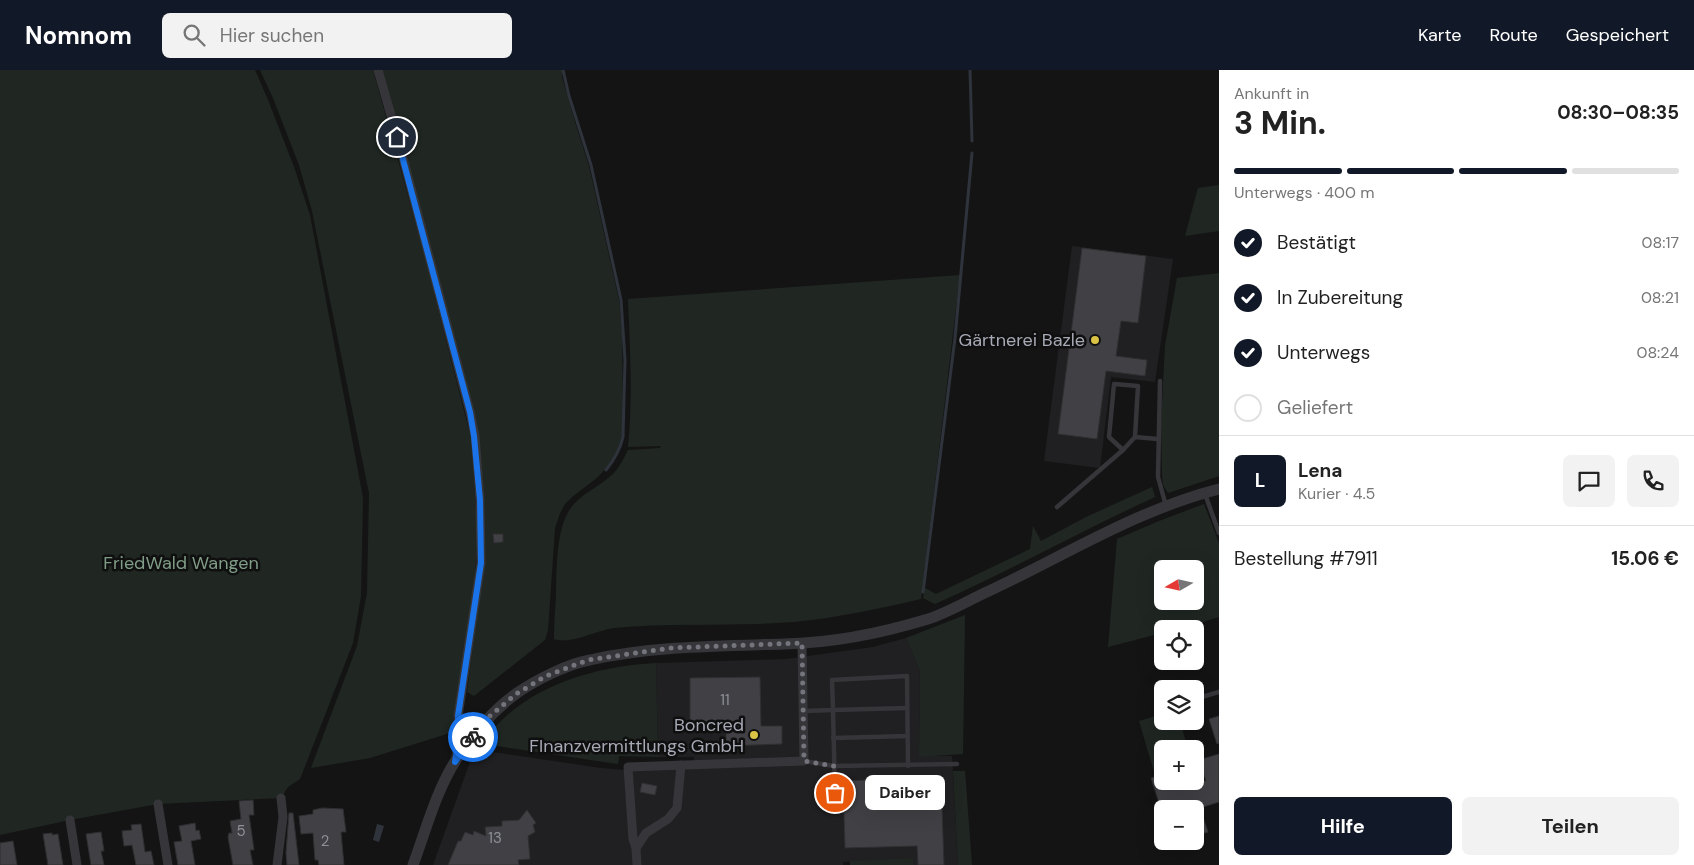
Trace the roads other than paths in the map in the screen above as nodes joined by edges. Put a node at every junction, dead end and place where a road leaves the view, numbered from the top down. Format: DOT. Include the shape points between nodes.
graph roads {
  1 [pos="378,70"];
  2 [pos="1160,381"];
  3 [pos="1135,436"];
  4 [pos="1158,439"];
  5 [pos="1123,450"];
  6 [pos="1219,489"];
  7 [pos="1204,493"];
  8 [pos="1166,506"];
  9 [pos="1057,507"];
  10 [pos="1219,533"];
  11 [pos="802,643"];
  12 [pos="1219,692"];
  13 [pos="1204,696"];
  14 [pos="907,708"];
  15 [pos="832,710"];
  16 [pos="804,711"];
  17 [pos="907,736"];
  18 [pos="833,738"];
  19 [pos="804,761"];
  20 [pos="455,762"];
  21 [pos="957,764"];
  22 [pos="681,765"];
  23 [pos="834,766"];
  24 [pos="908,766"];
  25 [pos="835,793"];
  26 [pos="281,798"];
  27 [pos="158,804"];
  28 [pos="70,820"];
  29 [pos="636,848"];
  30 [pos="77,865"];
  31 [pos="168,865"];
  32 [pos="277,865"];
  33 [pos="413,865"];
  34 [pos="637,865"];
  1 -- 20 [label="street" via="474,436 481,563 458,716"];
  2 -- 4 [label="lane"];
  3 -- 4 [label="lane"];
  3 -- 5 [label="lane"];
  3 -- 5 [label="lane" via="1138,386 1114,384 1109,437"];
  4 -- 8 [label="lane" via="1158,477"];
  5 -- 9 [label="lane"];
  6 -- 7 [label="street"];
  7 -- 8 [label="street"];
  7 -- 10 [label="lane"];
  8 -- 11 [label="street" via="932,618 859,637"];
  11 -- 16 [label="street"];
  11 -- 20 [label="street" via="670,648 588,660 546,676 516,694 490,716"];
  12 -- 13 [label="lane"];
  14 -- 15 [label="lane"];
  14 -- 15 [label="lane" via="907,676 832,680"];
  14 -- 17 [label="lane"];
  15 -- 16 [label="lane"];
  15 -- 18 [label="lane"];
  16 -- 19 [label="street"];
  17 -- 18 [label="lane"];
  17 -- 24 [label="lane"];
  18 -- 23 [label="lane"];
  19 -- 22 [label="street"];
  19 -- 23 [label="lane"];
  20 -- 33 [label="street"];
  21 -- 24 [label="lane"];
  22 -- 29 [label="street" via="677,808 668,819 646,833"];
  22 -- 29 [label="street" via="628,767"];
  23 -- 24 [label="lane"];
  23 -- 25 [label="lane"];
  26 -- 32 [label="street" via="283,817"];
  27 -- 31 [label="street"];
  28 -- 30 [label="street"];
  29 -- 34 [label="street"];
}
